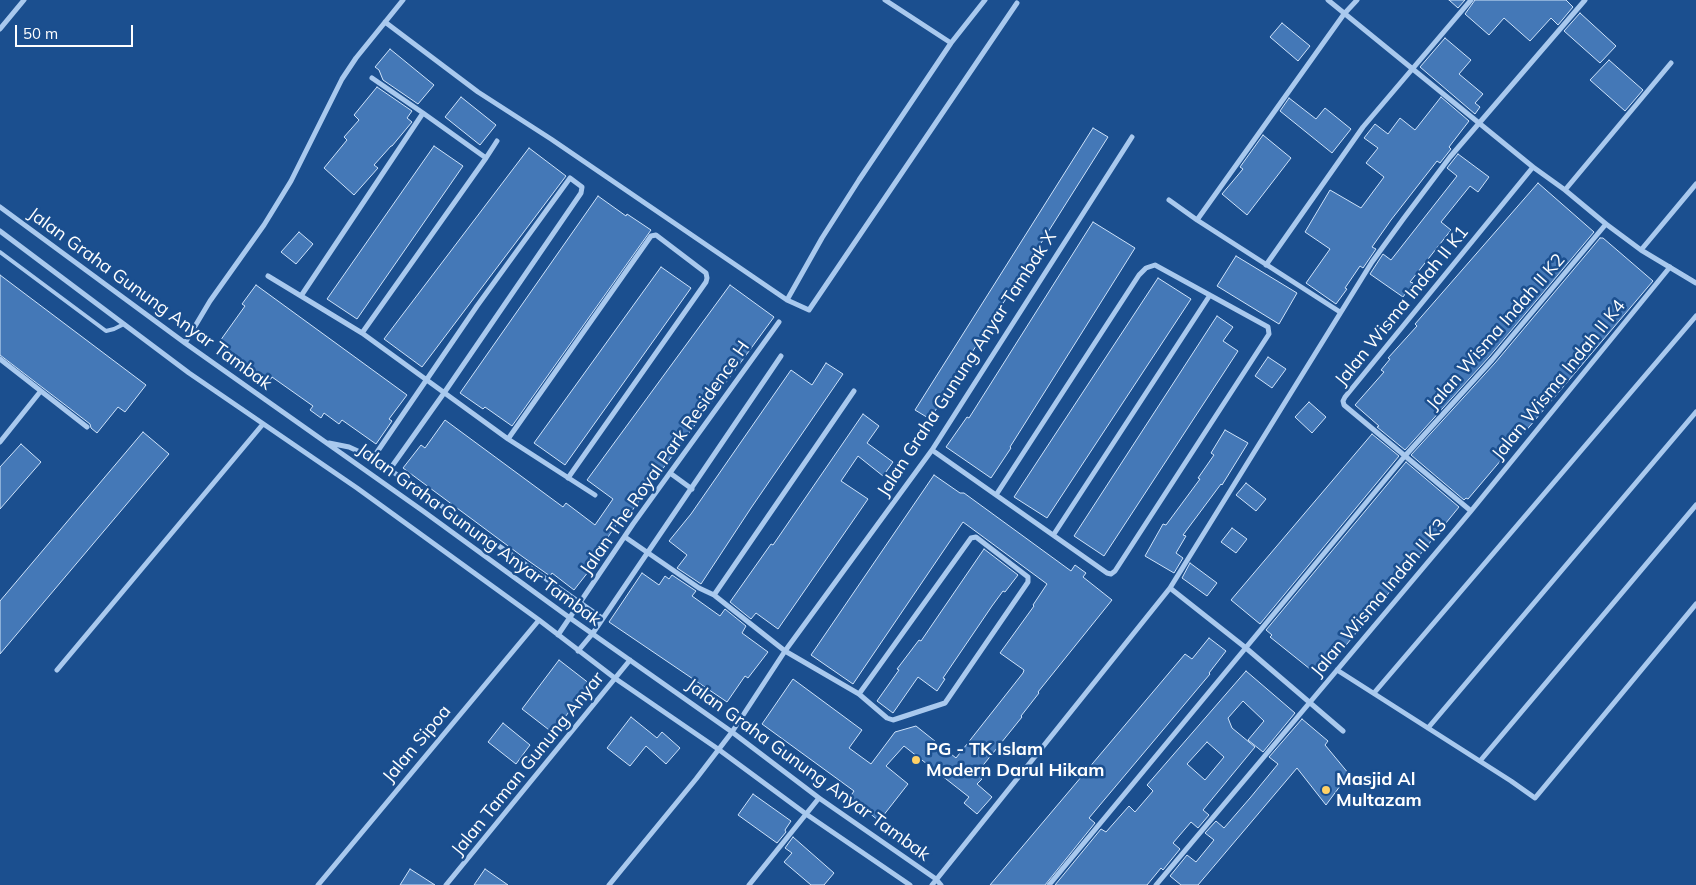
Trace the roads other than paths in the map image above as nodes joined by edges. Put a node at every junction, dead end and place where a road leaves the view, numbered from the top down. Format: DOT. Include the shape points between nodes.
graph roads {
  1 [pos="24,0"];
  2 [pos="403,0"];
  3 [pos="885,0"];
  4 [pos="985,0"];
  5 [pos="1328,0"];
  6 [pos="1357,0"];
  7 [pos="1471,0"];
  8 [pos="1585,0"];
  9 [pos="1017,1"];
  10 [pos="1344,14"];
  11 [pos="385,22"];
  12 [pos="0,29"];
  13 [pos="951,43"];
  14 [pos="1671,63"];
  15 [pos="1411,69"];
  16 [pos="372,78"];
  17 [pos="423,113"];
  18 [pos="1479,124"];
  19 [pos="1132,137"];
  20 [pos="497,141"];
  21 [pos="486,158"];
  22 [pos="1533,167"];
  23 [pos="1696,184"];
  24 [pos="1565,190"];
  25 [pos="1169,200"];
  26 [pos="0,207"];
  27 [pos="1197,220"];
  28 [pos="1606,224"];
  29 [pos="0,231"];
  30 [pos="1641,250"];
  31 [pos="0,252"];
  32 [pos="1266,265"];
  33 [pos="1670,267"];
  34 [pos="268,276"];
  35 [pos="1696,282"];
  36 [pos="1210,295"];
  37 [pos="301,296"];
  38 [pos="788,300"];
  39 [pos="1340,312"];
  40 [pos="1696,316"];
  41 [pos="779,322"];
  42 [pos="124,324"];
  43 [pos="362,333"];
  44 [pos="185,343"];
  45 [pos="781,356"];
  46 [pos="0,359"];
  47 [pos="426,381"];
  48 [pos="854,391"];
  49 [pos="40,392"];
  50 [pos="444,393"];
  51 [pos="1696,412"];
  52 [pos="263,424"];
  53 [pos="87,426"];
  54 [pos="508,439"];
  55 [pos="0,442"];
  56 [pos="326,442"];
  57 [pos="932,450"];
  58 [pos="1404,457"];
  59 [pos="373,458"];
  60 [pos="390,469"];
  61 [pos="672,474"];
  62 [pos="568,478"];
  63 [pos="690,488"];
  64 [pos="595,495"];
  65 [pos="996,495"];
  66 [pos="1696,505"];
  67 [pos="1471,511"];
  68 [pos="1054,534"];
  69 [pos="627,538"];
  70 [pos="646,551"];
  71 [pos="1170,588"];
  72 [pos="714,595"];
  73 [pos="580,603"];
  74 [pos="1696,604"];
  75 [pos="570,618"];
  76 [pos="602,618"];
  77 [pos="539,620"];
  78 [pos="593,633"];
  79 [pos="558,635"];
  80 [pos="1246,648"];
  81 [pos="578,651"];
  82 [pos="785,651"];
  83 [pos="630,660"];
  84 [pos="57,670"];
  85 [pos="1337,670"];
  86 [pos="616,679"];
  87 [pos="1374,693"];
  88 [pos="859,694"];
  89 [pos="1309,703"];
  90 [pos="1428,728"];
  91 [pos="1343,731"];
  92 [pos="732,732"];
  93 [pos="718,749"];
  94 [pos="1480,761"];
  95 [pos="819,798"];
  96 [pos="806,814"];
  97 [pos="936,879"];
  98 [pos="318,885"];
  99 [pos="446,885"];
  100 [pos="608,885"];
  101 [pos="749,885"];
  102 [pos="910,885"];
  103 [pos="932,885"];
  104 [pos="941,885"];
  105 [pos="1049,885"];
  106 [pos="1156,885"];
  1 -- 12 [label="street"];
  2 -- 11 [label="street"];
  3 -- 13 [label="street"];
  4 -- 13 [label="street"];
  5 -- 10 [label="street"];
  6 -- 10 [label="street"];
  7 -- 15 [label="street"];
  8 -- 18 [label="street"];
  9 -- 38 [label="street" via="809,310"];
  10 -- 15 [label="street"];
  10 -- 27 [label="street"];
  11 -- 38 [label="street" via="478,92"];
  11 -- 44 [label="street" via="342,79 291,181"];
  13 -- 38 [label="street" via="822,238"];
  14 -- 24 [label="street"];
  15 -- 18 [label="street"];
  15 -- 32 [label="street" via="1363,127"];
  16 -- 17 [label="street"];
  17 -- 21 [label="street"];
  17 -- 37 [label="street"];
  18 -- 22 [label="street"];
  18 -- 39 [label="street" via="1393,233"];
  19 -- 57 [label="street, Jalan Graha Gunung Anyar Tambak X"];
  20 -- 21 [label="street"];
  21 -- 43 [label="street"];
  22 -- 24 [label="street"];
  22 -- 58 [label="street, Jalan Wisma Indah II K1" via="1345,396 1344,405"];
  23 -- 30 [label="street"];
  24 -- 28 [label="street"];
  25 -- 27 [label="street"];
  26 -- 44 [label="street, Jalan Graha Gunung Anyar Tambak"];
  27 -- 32 [label="street"];
  28 -- 30 [label="street"];
  28 -- 58 [label="street, Jalan Wisma Indah II K2" via="1492,360"];
  29 -- 42 [label="street, Jalan Graha Gunung Anyar Tambak"];
  30 -- 33 [label="street"];
  31 -- 42 [label="lane" via="106,331"];
  32 -- 39 [label="street"];
  33 -- 35 [label="street"];
  33 -- 67 [label="street, Jalan Wisma Indah II K4"];
  34 -- 37 [label="street"];
  36 -- 65 [label="street" via="1154,265 1146,268"];
  36 -- 68 [label="street"];
  36 -- 68 [label="street" via="1268,327 1269,334 1115,571 1107,573"];
  37 -- 43 [label="street"];
  39 -- 71 [label="street"];
  40 -- 87 [label="street"];
  41 -- 61 [label="street, Jalan The Royal Park Residence H"];
  42 -- 52 [label="street, Jalan Graha Gunung Anyar Tambak"];
  43 -- 47 [label="street"];
  44 -- 56 [label="street, Jalan Graha Gunung Anyar Tambak"];
  45 -- 63 [label="street"];
  46 -- 49 [label="street"];
  47 -- 50 [label="street"];
  47 -- 50 [label="street" via="570,178 582,187 581,193"];
  47 -- 59 [label="street"];
  48 -- 72 [label="street"];
  49 -- 53 [label="street"];
  49 -- 55 [label="street"];
  50 -- 54 [label="street"];
  50 -- 60 [label="street"];
  51 -- 90 [label="street"];
  52 -- 77 [label="street, Jalan Graha Gunung Anyar Tambak"];
  52 -- 84 [label="street"];
  54 -- 62 [label="street"];
  54 -- 62 [label="street" via="651,236 656,235 706,273 706,282"];
  56 -- 59 [label="street" via="349,447"];
  56 -- 75 [label="street, Jalan Graha Gunung Anyar Tambak"];
  57 -- 65 [label="street"];
  57 -- 82 [label="street, Jalan Graha Gunung Anyar Tambak X"];
  58 -- 67 [label="street, Jalan Wisma Indah II K1"];
  58 -- 80 [label="street, Jalan Wisma Indah II K2"];
  59 -- 60 [label="street"];
  60 -- 73 [label="street"];
  61 -- 63 [label="street"];
  61 -- 69 [label="street, Jalan The Royal Park Residence H"];
  62 -- 64 [label="street"];
  63 -- 70 [label="street"];
  65 -- 68 [label="street"];
  66 -- 94 [label="street"];
  67 -- 85 [label="street, Jalan Wisma Indah II K3"];
  69 -- 70 [label="street"];
  69 -- 73 [label="street, Jalan The Royal Park Residence H"];
  70 -- 72 [label="street"];
  70 -- 76 [label="street"];
  71 -- 80 [label="street"];
  71 -- 97 [label="street"];
  72 -- 82 [label="street"];
  73 -- 75 [label="street, Jalan The Royal Park Residence H"];
  73 -- 76 [label="street"];
  74 -- 94 [label="street" via="1535,798"];
  75 -- 78 [label="street, Jalan Graha Gunung Anyar Tambak"];
  75 -- 79 [label="street, Jalan The Royal Park Residence H"];
  76 -- 78 [label="street"];
  77 -- 79 [label="street, Jalan Graha Gunung Anyar Tambak"];
  77 -- 98 [label="street, Jalan Sipoa"];
  78 -- 81 [label="street"];
  78 -- 83 [label="street, Jalan Graha Gunung Anyar Tambak"];
  79 -- 81 [label="street, Jalan Graha Gunung Anyar Tambak"];
  80 -- 89 [label="street"];
  80 -- 105 [label="street, Jalan Wisma Indah II K2"];
  81 -- 86 [label="street, Jalan Graha Gunung Anyar Tambak"];
  82 -- 88 [label="street"];
  82 -- 92 [label="street, Jalan Graha Gunung Anyar Tambak X"];
  83 -- 86 [label="street, Jalan Taman Gunung Anyar"];
  83 -- 92 [label="street, Jalan Graha Gunung Anyar Tambak"];
  85 -- 87 [label="street"];
  85 -- 89 [label="street, Jalan Wisma Indah II K3"];
  86 -- 93 [label="street, Jalan Graha Gunung Anyar Tambak"];
  86 -- 99 [label="street, Jalan Taman Gunung Anyar"];
  87 -- 90 [label="street"];
  88 -- 88 [label="street" via="971,538 976,537 1028,577 1028,582 945,703 893,720"];
  89 -- 91 [label="street"];
  89 -- 106 [label="street, Jalan Wisma Indah II K3"];
  90 -- 94 [label="street"];
  92 -- 93 [label="street, Jalan Graha Gunung Anyar Tambak X"];
  92 -- 95 [label="street, Jalan Graha Gunung Anyar Tambak"];
  93 -- 96 [label="street, Jalan Graha Gunung Anyar Tambak"];
  93 -- 100 [label="street, Jalan Graha Gunung Anyar Tambak X"];
  95 -- 96 [label="street"];
  95 -- 97 [label="street, Jalan Graha Gunung Anyar Tambak"];
  96 -- 101 [label="street"];
  96 -- 102 [label="street, Jalan Graha Gunung Anyar Tambak"];
  97 -- 103 [label="street"];
  97 -- 104 [label="street, Jalan Graha Gunung Anyar Tambak"];
}
